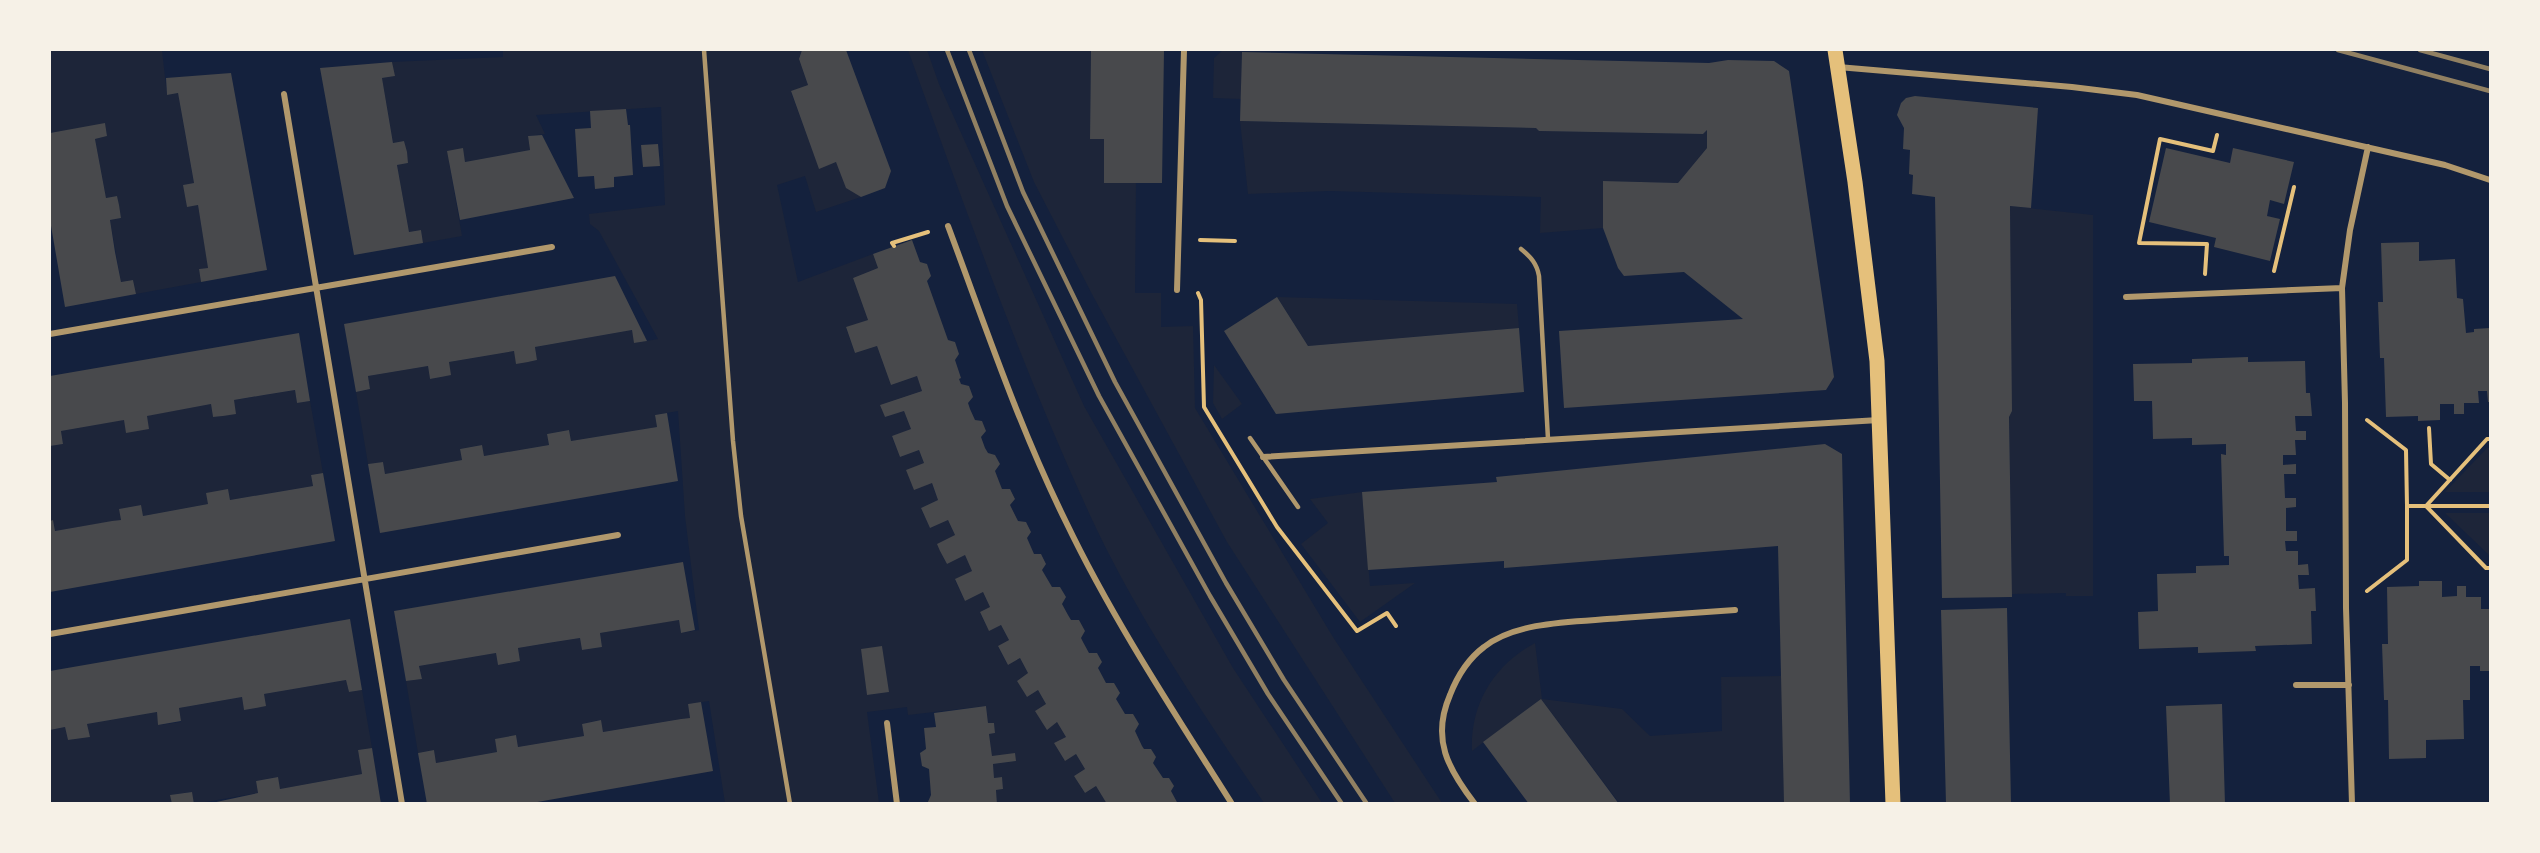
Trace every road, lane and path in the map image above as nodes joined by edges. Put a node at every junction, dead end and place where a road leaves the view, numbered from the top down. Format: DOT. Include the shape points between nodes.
graph roads {
  1 [pos="704,50"];
  2 [pos="1184,50"];
  3 [pos="1834,50"];
  4 [pos="1837,67"];
  5 [pos="284,94"];
  6 [pos="2222,114"];
  7 [pos="2368,147"];
  8 [pos="2490,180"];
  9 [pos="2294,187"];
  10 [pos="948,226"];
  11 [pos="911,237"];
  12 [pos="1179,239"];
  13 [pos="1235,241"];
  14 [pos="894,246"];
  15 [pos="552,247"];
  16 [pos="1521,249"];
  17 [pos="316,286"];
  18 [pos="2342,288"];
  19 [pos="1177,290"];
  20 [pos="2270,291"];
  21 [pos="2205,294"];
  22 [pos="2127,297"];
  23 [pos="50,334"];
  24 [pos="2345,403"];
  25 [pos="1879,420"];
  26 [pos="2429,428"];
  27 [pos="1250,438"];
  28 [pos="1548,439"];
  29 [pos="2490,439"];
  30 [pos="1263,457"];
  31 [pos="2450,480"];
  32 [pos="2407,506"];
  33 [pos="2426,506"];
  34 [pos="2490,506"];
  35 [pos="1298,507"];
  36 [pos="618,535"];
  37 [pos="2490,568"];
  38 [pos="365,579"];
  39 [pos="2346,608"];
  40 [pos="1736,610"];
  41 [pos="50,634"];
  42 [pos="2296,685"];
  43 [pos="2349,686"];
  44 [pos="886,723"];
  45 [pos="402,804"];
  46 [pos="790,804"];
  47 [pos="897,804"];
  48 [pos="1232,804"];
  49 [pos="1475,804"];
  50 [pos="1893,804"];
  51 [pos="2352,804"];
  1 -- 46 [label="lane" via="735,462"];
  2 -- 12 [label="street"];
  3 -- 4 [label="main road"];
  4 -- 6 [label="street" via="2138,95"];
  4 -- 25 [label="main road" via="1871,300"];
  5 -- 17 [label="street"];
  6 -- 7 [label="street"];
  6 -- 21 [label="path" via="2213,151 2160,139 2139,243 2207,244"];
  7 -- 8 [label="street"];
  7 -- 18 [label="street"];
  9 -- 20 [label="path"];
  10 -- 48 [label="street" via="1065,521 1145,667"];
  11 -- 14 [label="path" via="892,243"];
  12 -- 13 [label="path"];
  12 -- 19 [label="street"];
  15 -- 17 [label="street"];
  16 -- 28 [label="lane" via="1531,256 1539,276"];
  17 -- 23 [label="street"];
  17 -- 38 [label="street"];
  18 -- 20 [label="street"];
  18 -- 24 [label="street"];
  20 -- 21 [label="street"];
  21 -- 22 [label="street"];
  24 -- 32 [label="path" via="2406,450"];
  24 -- 39 [label="street"];
  25 -- 28 [label="street"];
  25 -- 50 [label="main road"];
  26 -- 31 [label="path" via="2431,464"];
  27 -- 30 [label="lane"];
  28 -- 30 [label="street"];
  29 -- 31 [label="path"];
  30 -- 35 [label="lane"];
  31 -- 33 [label="path"];
  32 -- 33 [label="path"];
  32 -- 39 [label="path" via="2407,560"];
  33 -- 34 [label="path"];
  33 -- 37 [label="path"];
  36 -- 38 [label="street"];
  38 -- 41 [label="street"];
  38 -- 45 [label="street"];
  39 -- 43 [label="street"];
  40 -- 49 [label="street" via="1551,624 1510,634 1484,647 1458,676 1442,726 1448,764"];
  42 -- 43 [label="street"];
  43 -- 51 [label="street"];
  44 -- 47 [label="street"];
}
